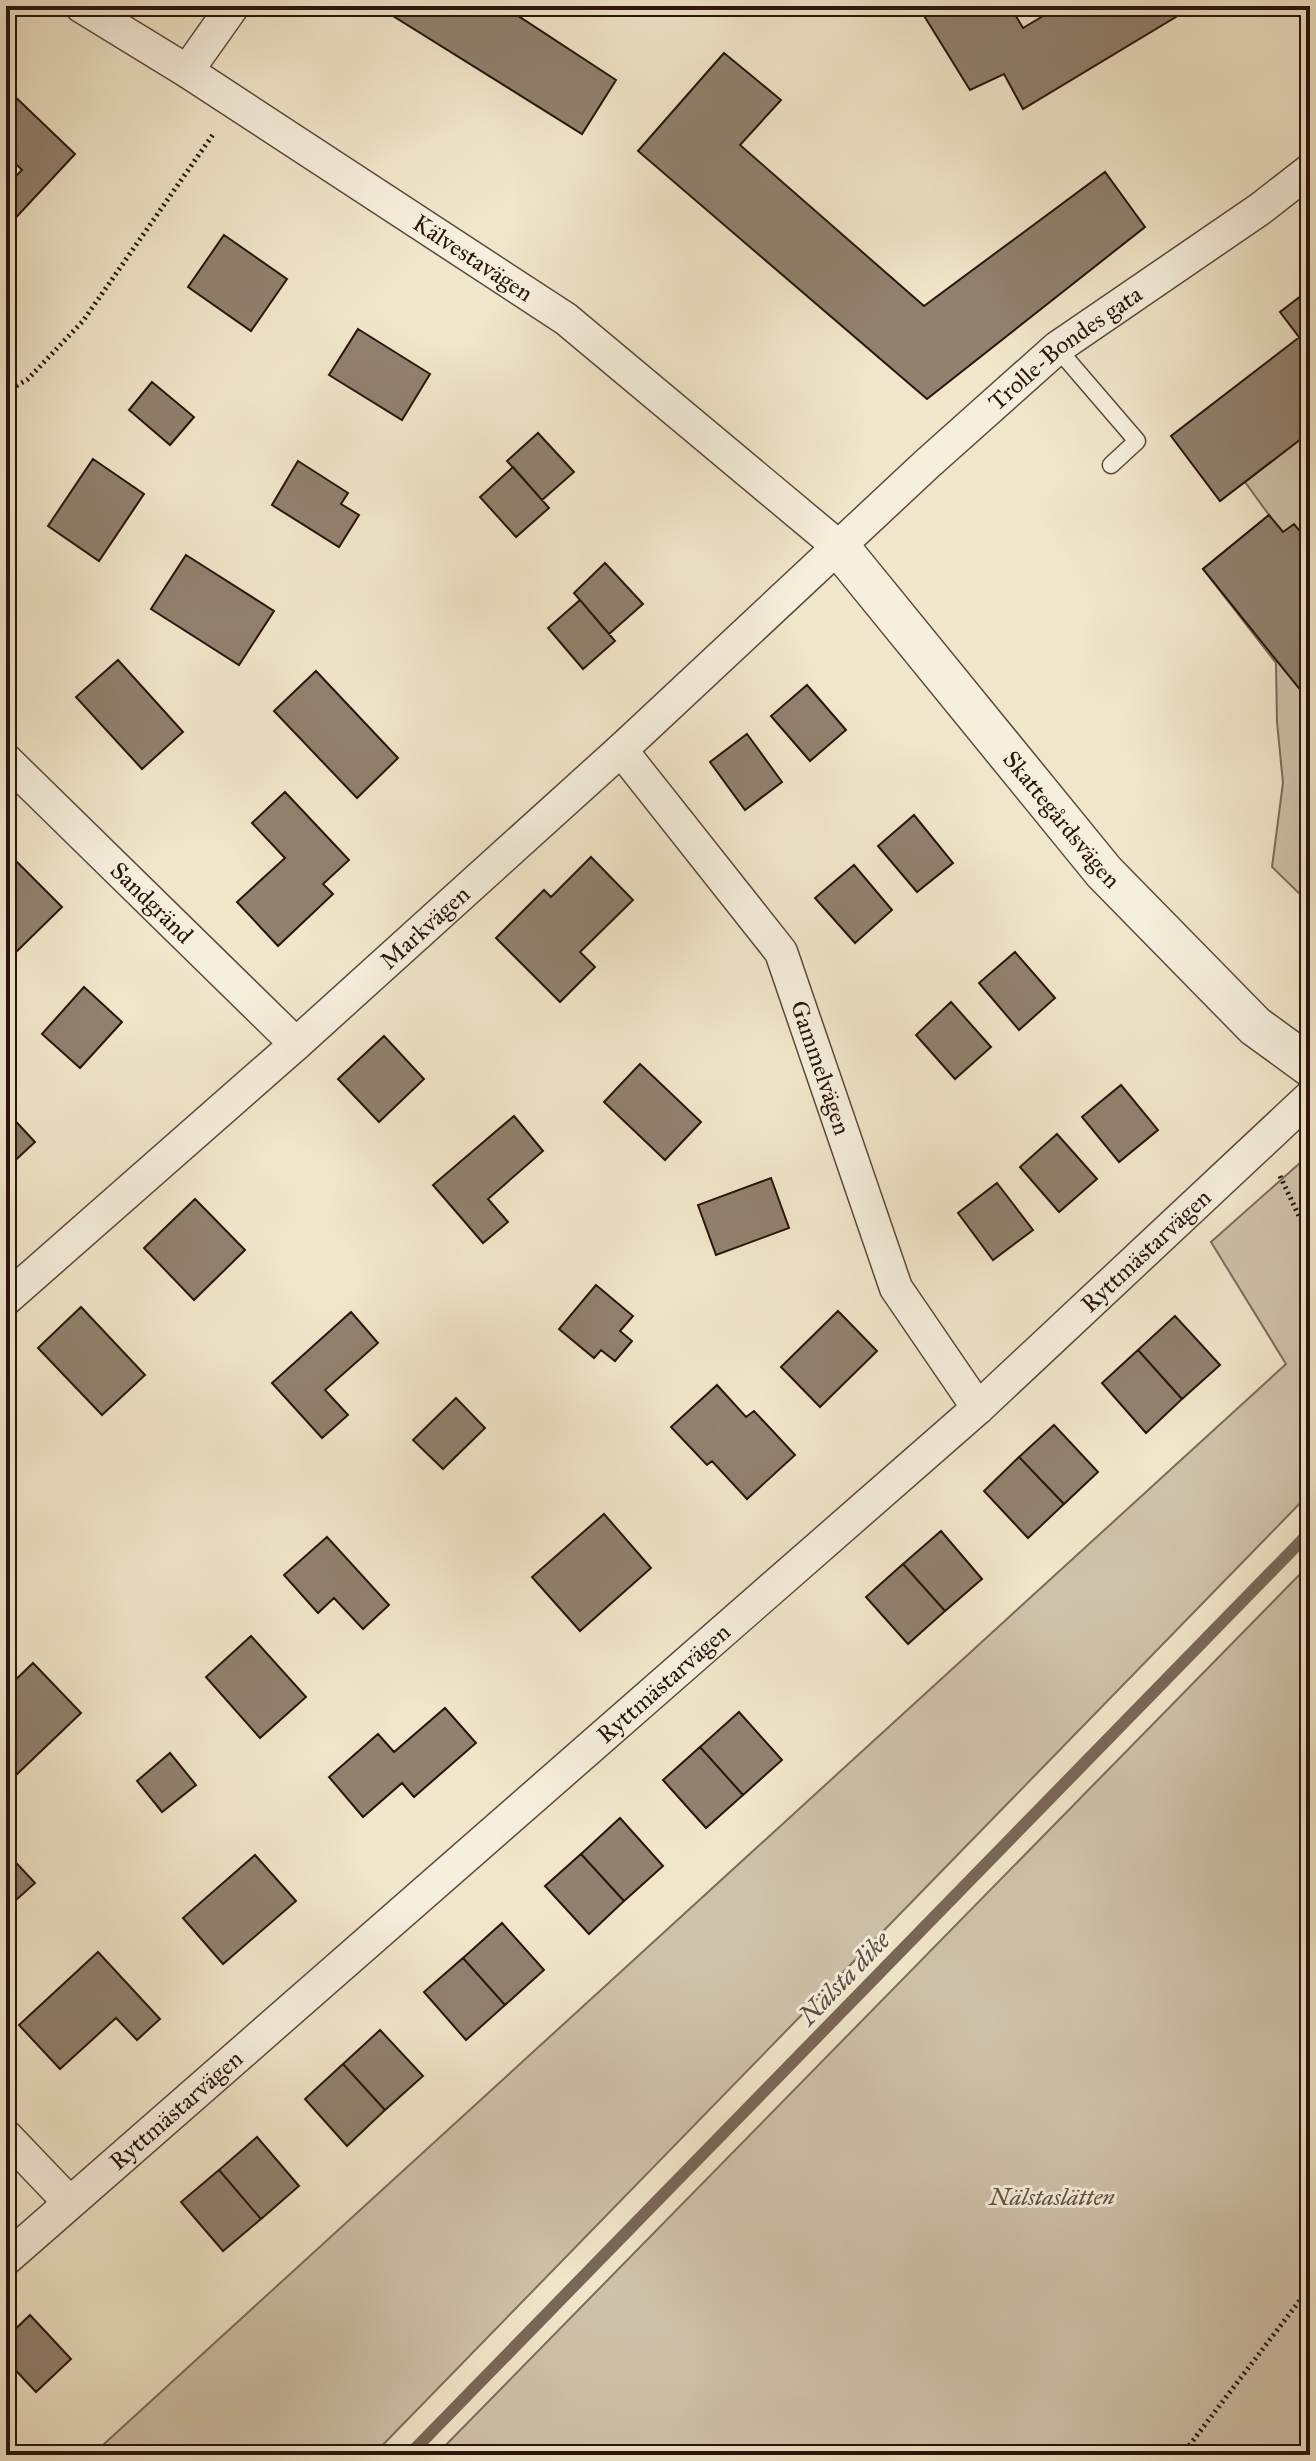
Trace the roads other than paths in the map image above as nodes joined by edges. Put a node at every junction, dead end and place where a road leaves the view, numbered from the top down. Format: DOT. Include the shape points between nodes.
graph roads {
  1 [pos="81,6"];
  2 [pos="233,6"];
  3 [pos="187,71"];
  4 [pos="1310,170"];
  5 [pos="1057,348"];
  6 [pos="1111,465"];
  7 [pos="839,547"];
  8 [pos="621,750"];
  9 [pos="6,760"];
  10 [pos="296,1044"];
  11 [pos="1310,1066"];
  12 [pos="1310,1097"];
  13 [pos="6,1299"];
  14 [pos="978,1408"];
  15 [pos="6,2136"];
  16 [pos="69,2202"];
  17 [pos="6,2259"];
  1 -- 3 [label="street, Kälvestavägen"];
  2 -- 3 [label="street"];
  3 -- 7 [label="street, Kälvestavägen" via="566,319"];
  4 -- 5 [label="street, Trolle-Bondes gata"];
  5 -- 6 [label="lane" via="1137,441"];
  5 -- 7 [label="street, Trolle-Bondes gata"];
  7 -- 8 [label="street, Markvägen"];
  7 -- 11 [label="street, Skattegårdsvägen" via="1104,872 1255,1026"];
  8 -- 10 [label="street, Markvägen"];
  8 -- 14 [label="street, Gammelvägen" via="781,952 896,1288"];
  9 -- 10 [label="street, Sandgränd"];
  10 -- 13 [label="street, Markvägen"];
  12 -- 14 [label="street, Ryttmästarvägen"];
  14 -- 16 [label="street, Ryttmästarvägen"];
  15 -- 16 [label="street"];
  16 -- 17 [label="street, Ryttmästarvägen"];
}
